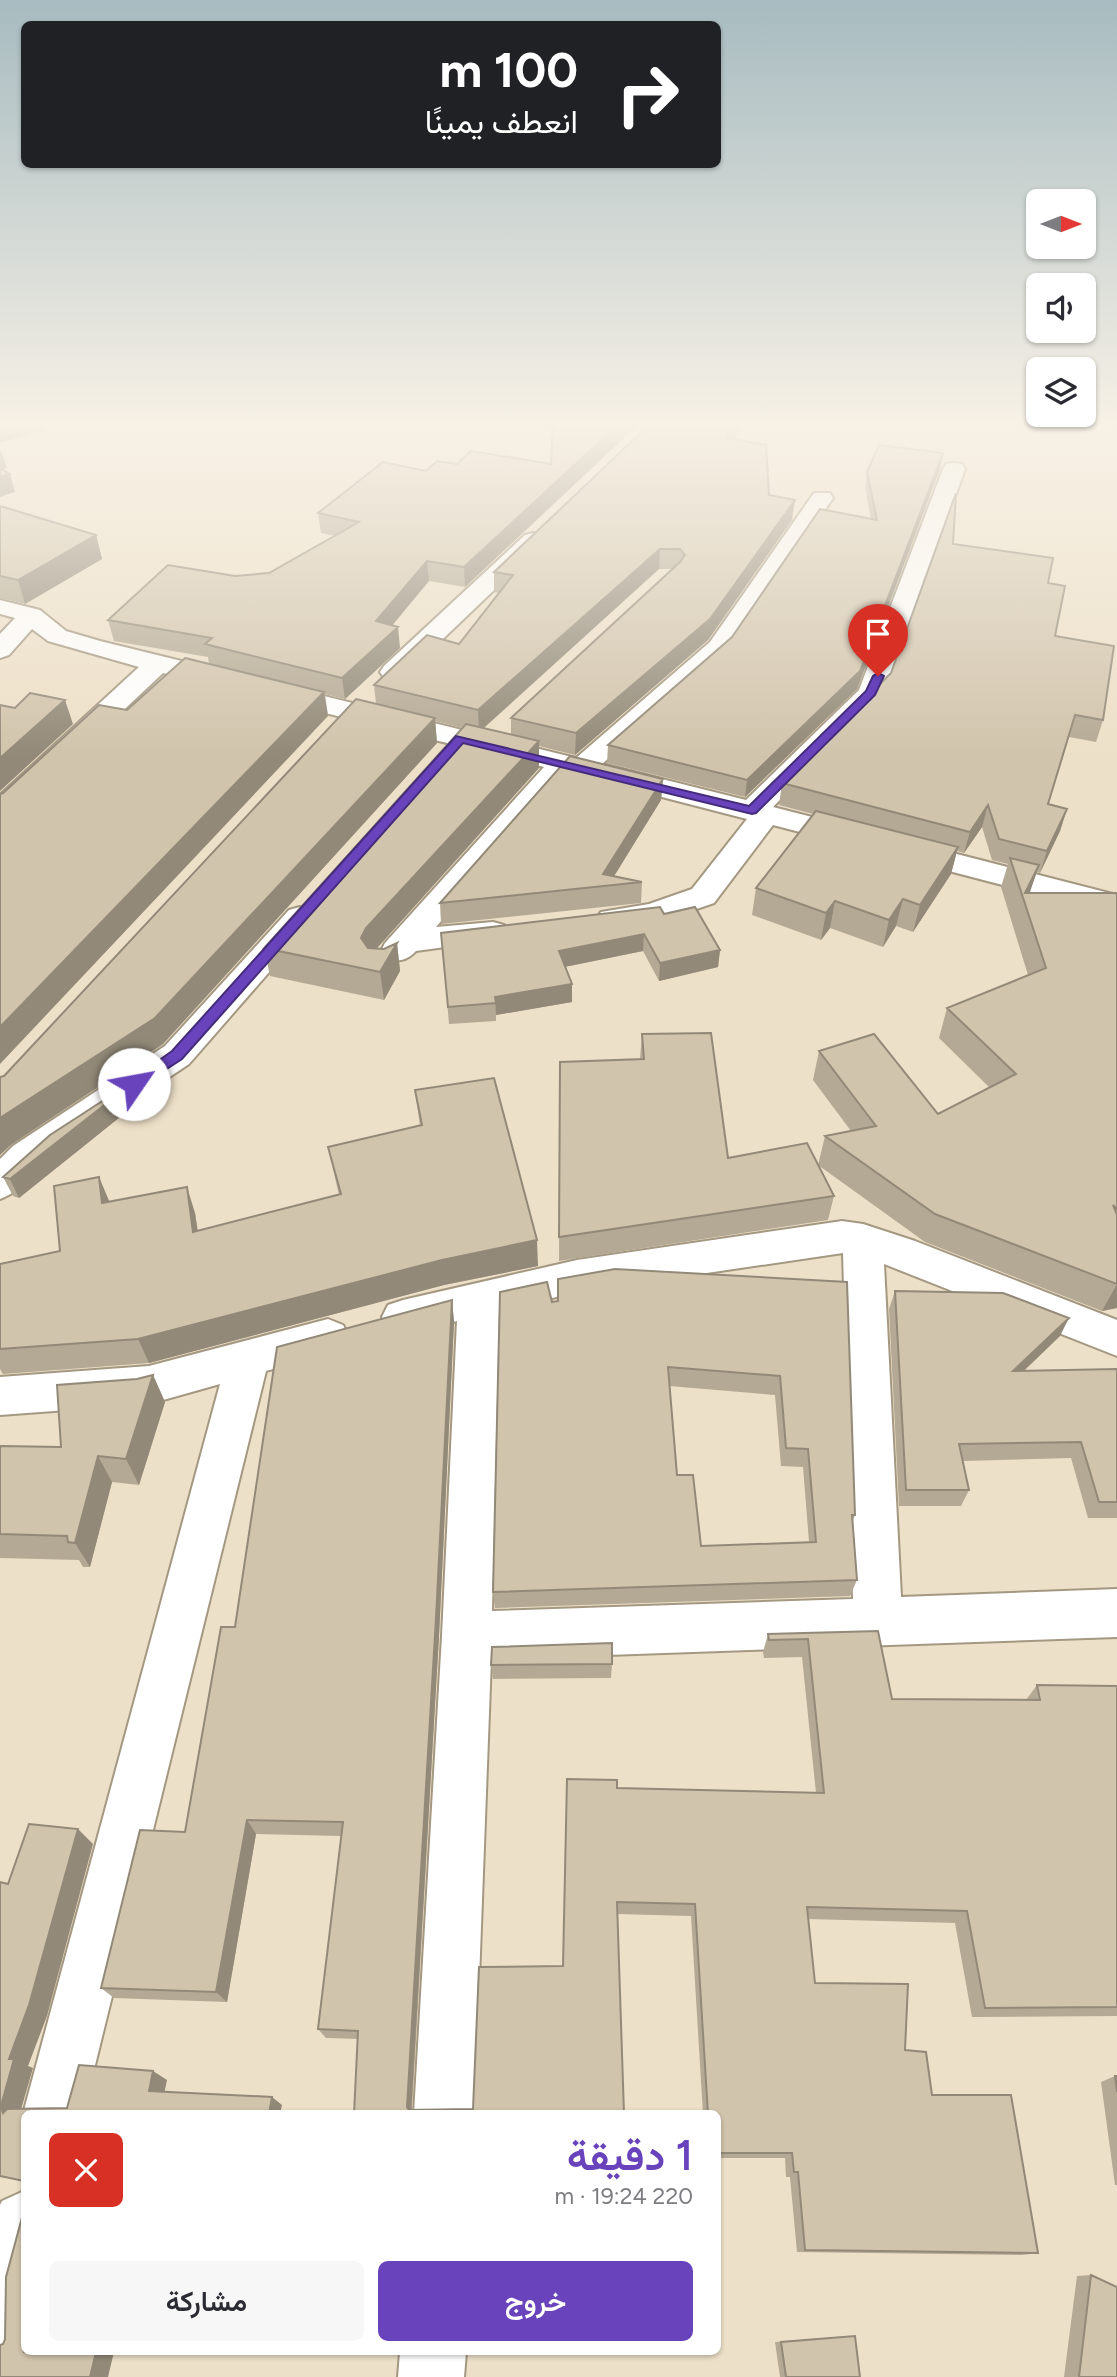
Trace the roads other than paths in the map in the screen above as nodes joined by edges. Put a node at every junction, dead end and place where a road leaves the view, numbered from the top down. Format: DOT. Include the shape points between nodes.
graph roads {
  1 [pos="539,534"];
  2 [pos="797,534"];
  3 [pos="930,534"];
  4 [pos="0,607"];
  5 [pos="31,615"];
  6 [pos="0,650"];
  7 [pos="159,662"];
  8 [pos="359,705"];
  9 [pos="571,766"];
  10 [pos="0,811"];
  11 [pos="759,813"];
  12 [pos="323,892"];
  13 [pos="1117,905"];
  14 [pos="584,922"];
  15 [pos="516,929"];
  16 [pos="405,941"];
  17 [pos="384,965"];
  18 [pos="0,1184"];
  19 [pos="863,1240"];
  20 [pos="479,1298"];
  21 [pos="1116,1336"];
  22 [pos="248,1359"];
  23 [pos="0,1396"];
  24 [pos="1117,1613"];
  25 [pos="878,1622"];
  26 [pos="467,1636"];
  27 [pos="54,2110"];
  28 [pos="444,2110"];
  29 [pos="21,2235"];
  30 [pos="0,2318"];
  31 [pos="433,2355"];
  32 [pos="432,2377"];
  1 -- 8 [label="street"];
  2 -- 9 [label="street" via="719,647"];
  3 -- 11 [label="street" via="871,693"];
  4 -- 5 [label="street"];
  5 -- 6 [label="street"];
  5 -- 7 [label="street" via="57,636"];
  7 -- 8 [label="street"];
  7 -- 10 [label="street"];
  8 -- 9 [label="street" via="473,742"];
  9 -- 11 [label="street"];
  9 -- 16 [label="street"];
  11 -- 13 [label="street"];
  11 -- 14 [label="street" via="703,896 653,914"];
  12 -- 18 [label="street" via="177,1055 44,1142"];
  15 -- 16 [label="street"];
  16 -- 17 [label="street"];
  19 -- 20 [label="street" via="842,1237 644,1264"];
  19 -- 21 [label="street"];
  19 -- 25 [label="street"];
  20 -- 22 [label="street"];
  20 -- 26 [label="street"];
  22 -- 23 [label="street" via="149,1385"];
  22 -- 27 [label="street"];
  24 -- 25 [label="street"];
  25 -- 26 [label="street"];
  26 -- 28 [label="street"];
  29 -- 30 [label="street"];
  31 -- 32 [label="street"];
}
